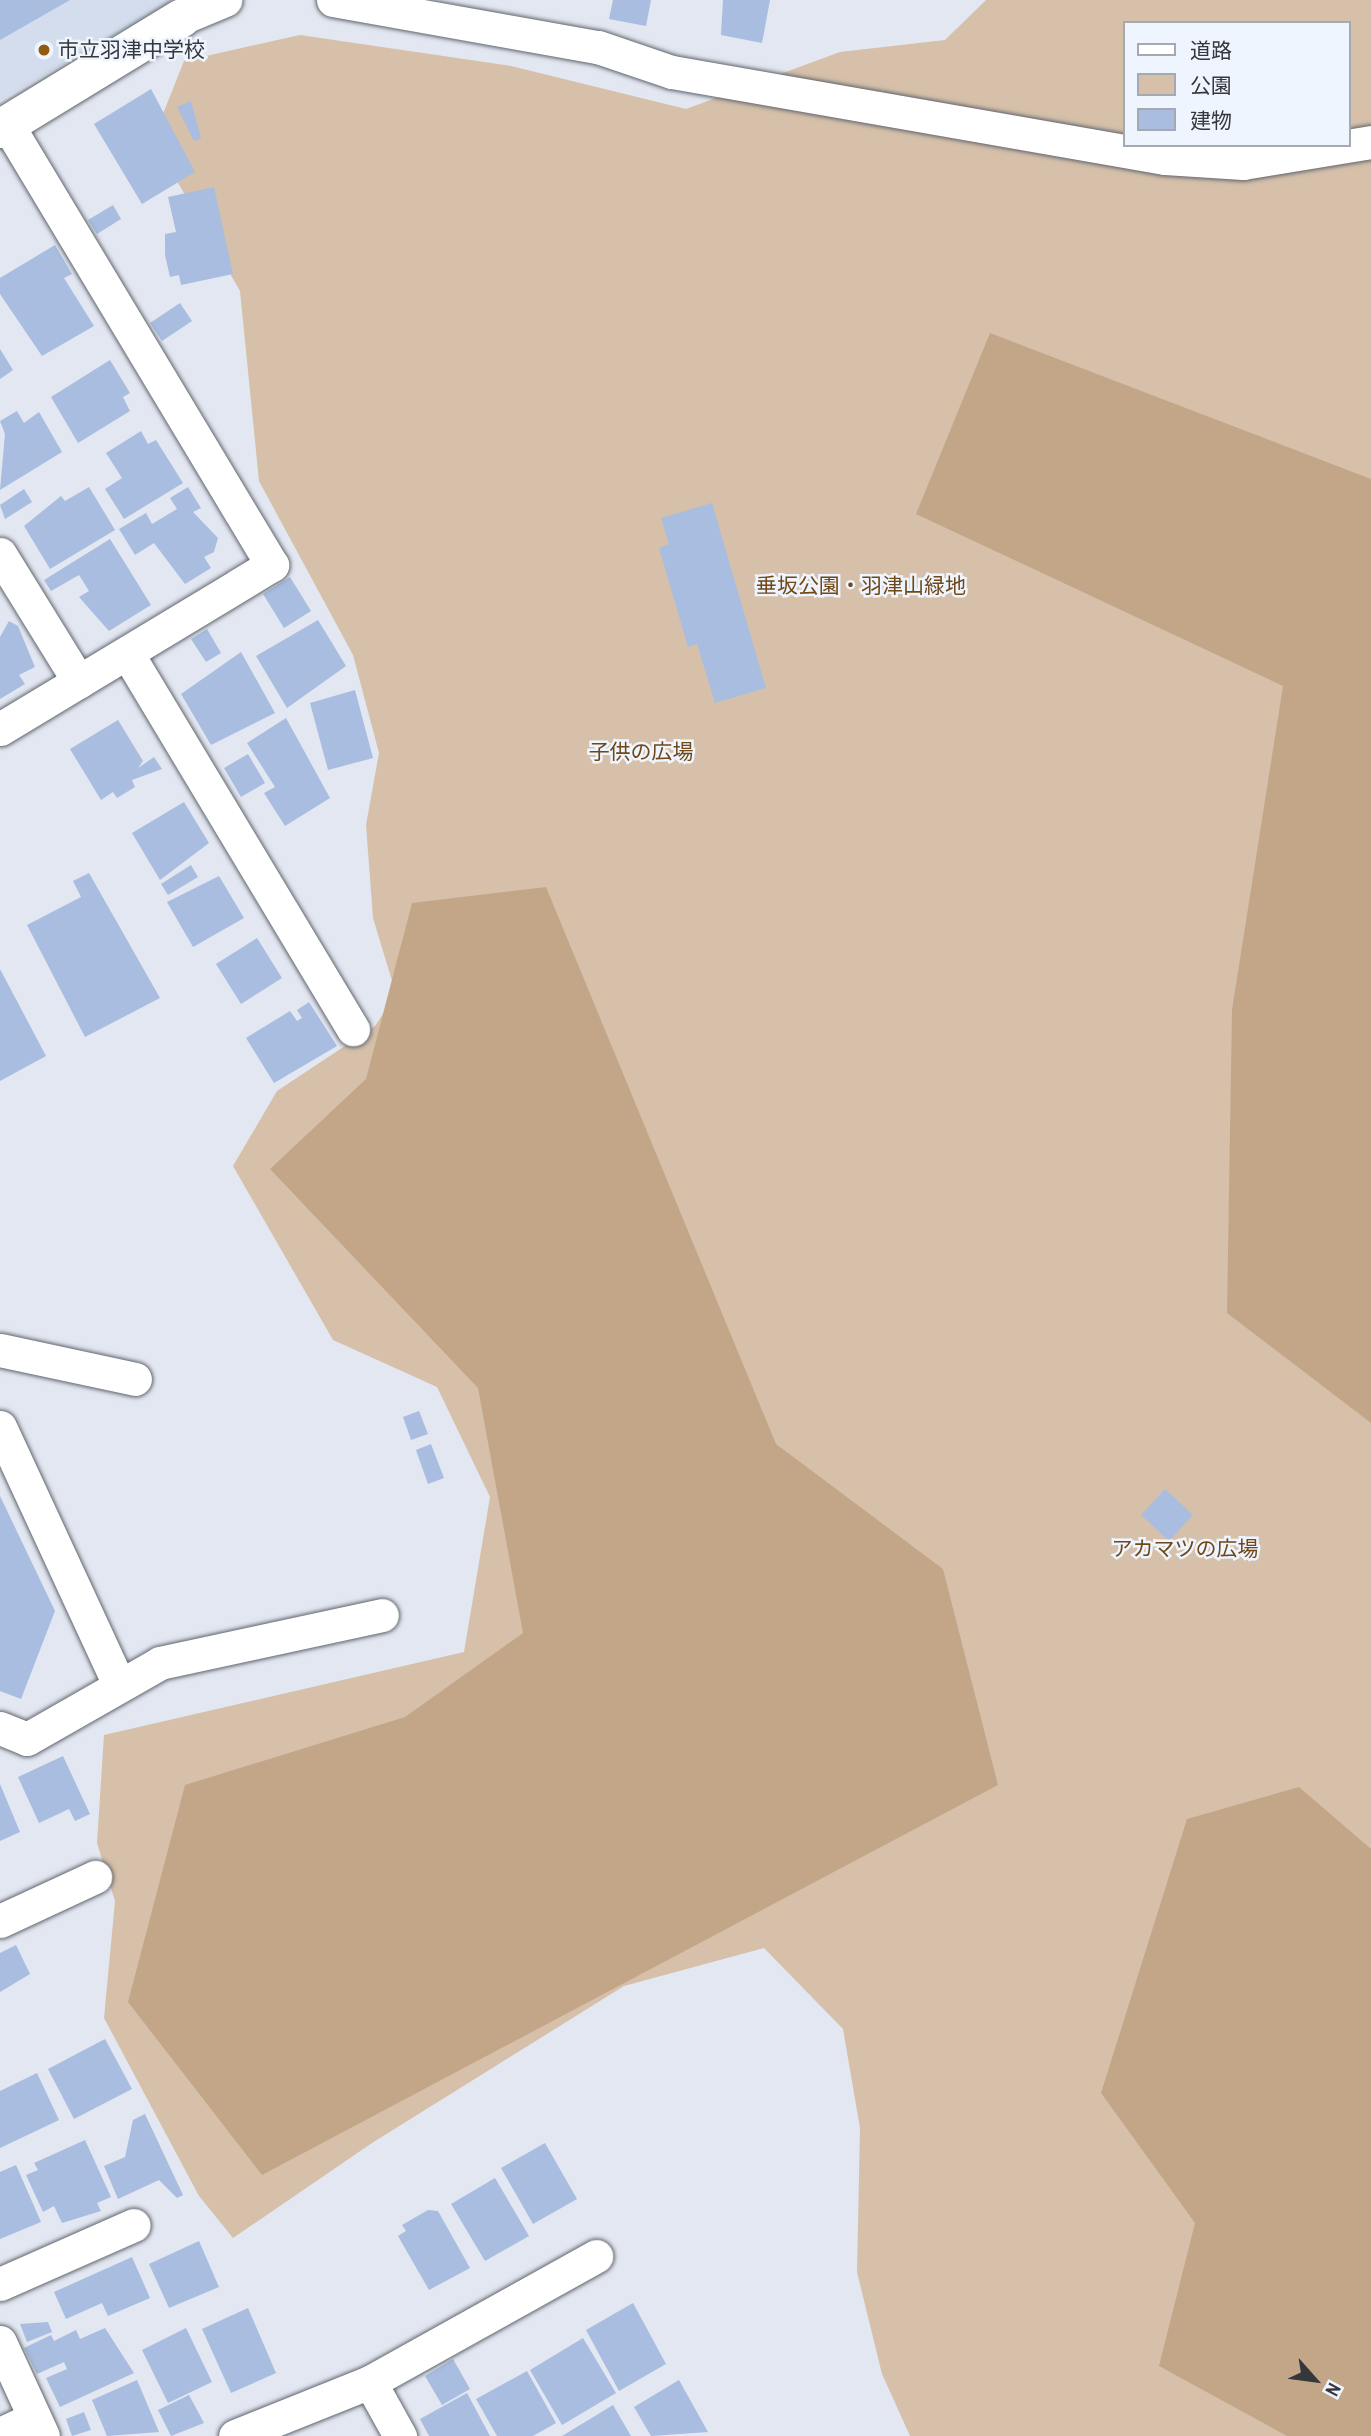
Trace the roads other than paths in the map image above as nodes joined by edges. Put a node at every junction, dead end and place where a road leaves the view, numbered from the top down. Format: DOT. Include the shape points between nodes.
graph roads {
  1 [pos="225,0"];
  2 [pos="333,0"];
  3 [pos="182,18"];
  4 [pos="4,127"];
  5 [pos="1371,142"];
  6 [pos="1350,145"];
  7 [pos="1340,147"];
  8 [pos="0,554"];
  9 [pos="127,653"];
  10 [pos="79,682"];
  11 [pos="0,729"];
  12 [pos="353,1029"];
  13 [pos="0,1350"];
  14 [pos="135,1379"];
  15 [pos="0,1427"];
  16 [pos="382,1615"];
  17 [pos="119,1684"];
  18 [pos="0,1728"];
  19 [pos="95,1877"];
  20 [pos="0,1920"];
  21 [pos="134,2225"];
  22 [pos="596,2256"];
  23 [pos="0,2284"];
  24 [pos="0,2342"];
  25 [pos="370,2382"];
  26 [pos="39,2427"];
  27 [pos="0,2434"];
  28 [pos="235,2436"];
  29 [pos="400,2436"];
  1 -- 3 [label="street"];
  2 -- 7 [label="street" via="598,47 672,72 1165,158 1242,163"];
  3 -- 4 [label="street"];
  4 -- 9 [label="street" via="272,565"];
  5 -- 6 [label="street"];
  8 -- 10 [label="street"];
  9 -- 10 [label="street"];
  9 -- 12 [label="street"];
  10 -- 11 [label="street"];
  13 -- 14 [label="street"];
  15 -- 17 [label="street"];
  16 -- 17 [label="street" via="160,1663"];
  17 -- 18 [label="street" via="99,1702 27,1739"];
  19 -- 20 [label="street"];
  21 -- 23 [label="street"];
  22 -- 25 [label="street"];
  24 -- 26 [label="street"];
  25 -- 28 [label="street"];
  25 -- 29 [label="street"];
  26 -- 27 [label="street"];
}
